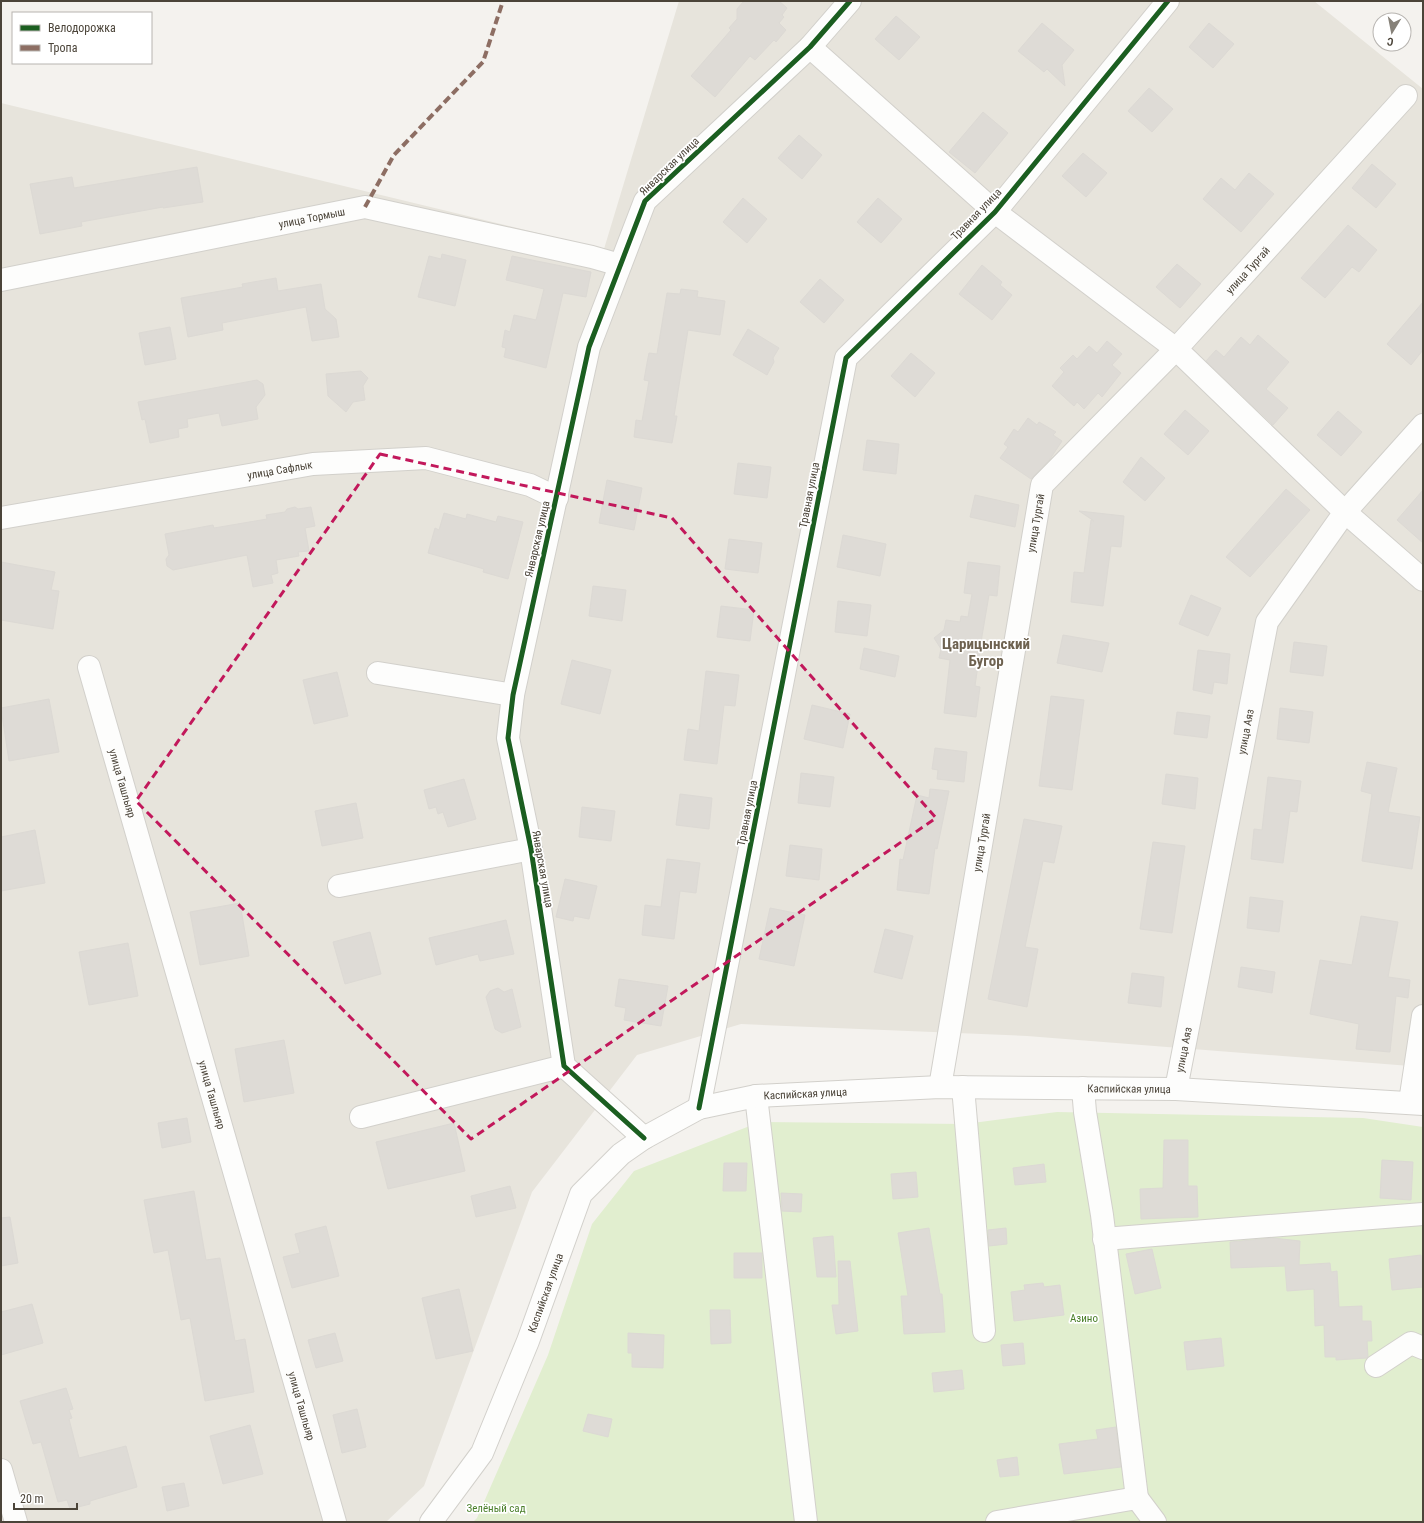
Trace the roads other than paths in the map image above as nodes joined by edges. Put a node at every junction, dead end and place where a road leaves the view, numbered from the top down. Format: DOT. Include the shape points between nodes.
graph roads {
  1 [pos="850,1"];
  2 [pos="1168,1"];
  3 [pos="810,47"];
  4 [pos="1406,96"];
  5 [pos="995,212"];
  6 [pos="620,265"];
  7 [pos="1,280"];
  8 [pos="1176,349"];
  9 [pos="1423,425"];
  10 [pos="557,498"];
  11 [pos="1345,512"];
  12 [pos="1,518"];
  13 [pos="1423,580"];
  14 [pos="89,667"];
  15 [pos="378,673"];
  16 [pos="513,695"];
  17 [pos="531,849"];
  18 [pos="340,886"];
  19 [pos="1423,1016"];
  20 [pos="564,1066"];
  21 [pos="940,1087"];
  22 [pos="963,1087"];
  23 [pos="1083,1088"];
  24 [pos="1176,1089"];
  25 [pos="756,1096"];
  26 [pos="1417,1103"];
  27 [pos="699,1108"];
  28 [pos="361,1118"];
  29 [pos="644,1138"];
  30 [pos="1423,1214"];
  31 [pos="1104,1239"];
  32 [pos="984,1331"];
  33 [pos="1423,1348"];
  34 [pos="1376,1366"];
  35 [pos="1,1470"];
  36 [pos="1137,1498"];
  37 [pos="16,1522"];
  38 [pos="334,1522"];
  39 [pos="431,1522"];
  40 [pos="806,1522"];
  41 [pos="997,1522"];
  42 [pos="1155,1522"];
  1 -- 3 [label="street, Январская улица"];
  2 -- 5 [label="street, Травная улица"];
  3 -- 5 [label="street"];
  3 -- 6 [label="street, Январская улица" via="645,201"];
  4 -- 8 [label="street, улица Тургай"];
  5 -- 8 [label="street"];
  5 -- 27 [label="street, Травная улица" via="846,358"];
  6 -- 7 [label="street, улица Тормыш" via="364,207"];
  6 -- 10 [label="street, Январская улица" via="589,347"];
  8 -- 11 [label="street"];
  8 -- 21 [label="street, улица Тургай" via="1042,485"];
  9 -- 11 [label="street, улица Аяз"];
  10 -- 12 [label="street, улица Сафлык" via="530,485 426,458 313,464"];
  10 -- 16 [label="street, Январская улица"];
  11 -- 13 [label="street"];
  11 -- 24 [label="street, улица Аяз" via="1267,622"];
  14 -- 38 [label="street, улица Ташлыяр"];
  15 -- 16 [label="street"];
  16 -- 17 [label="street, Январская улица" via="508,738"];
  17 -- 18 [label="street"];
  17 -- 20 [label="street, Январская улица"];
  19 -- 26 [label="street"];
  20 -- 28 [label="street"];
  20 -- 29 [label="street"];
  21 -- 22 [label="street, Каспийская улица"];
  21 -- 25 [label="street, Каспийская улица"];
  22 -- 23 [label="street, Каспийская улица"];
  22 -- 32 [label="street"];
  23 -- 24 [label="street, Каспийская улица"];
  23 -- 31 [label="street"];
  24 -- 26 [label="street, Каспийская улица"];
  25 -- 27 [label="street, Каспийская улица"];
  25 -- 40 [label="street"];
  27 -- 29 [label="street, Каспийская улица"];
  29 -- 39 [label="street, Каспийская улица" via="621,1154 581,1194 528,1341 482,1453"];
  30 -- 31 [label="street"];
  31 -- 36 [label="street"];
  33 -- 34 [label="street" via="1411,1343"];
  35 -- 37 [label="street"];
  36 -- 41 [label="street"];
  36 -- 42 [label="street"];
}
